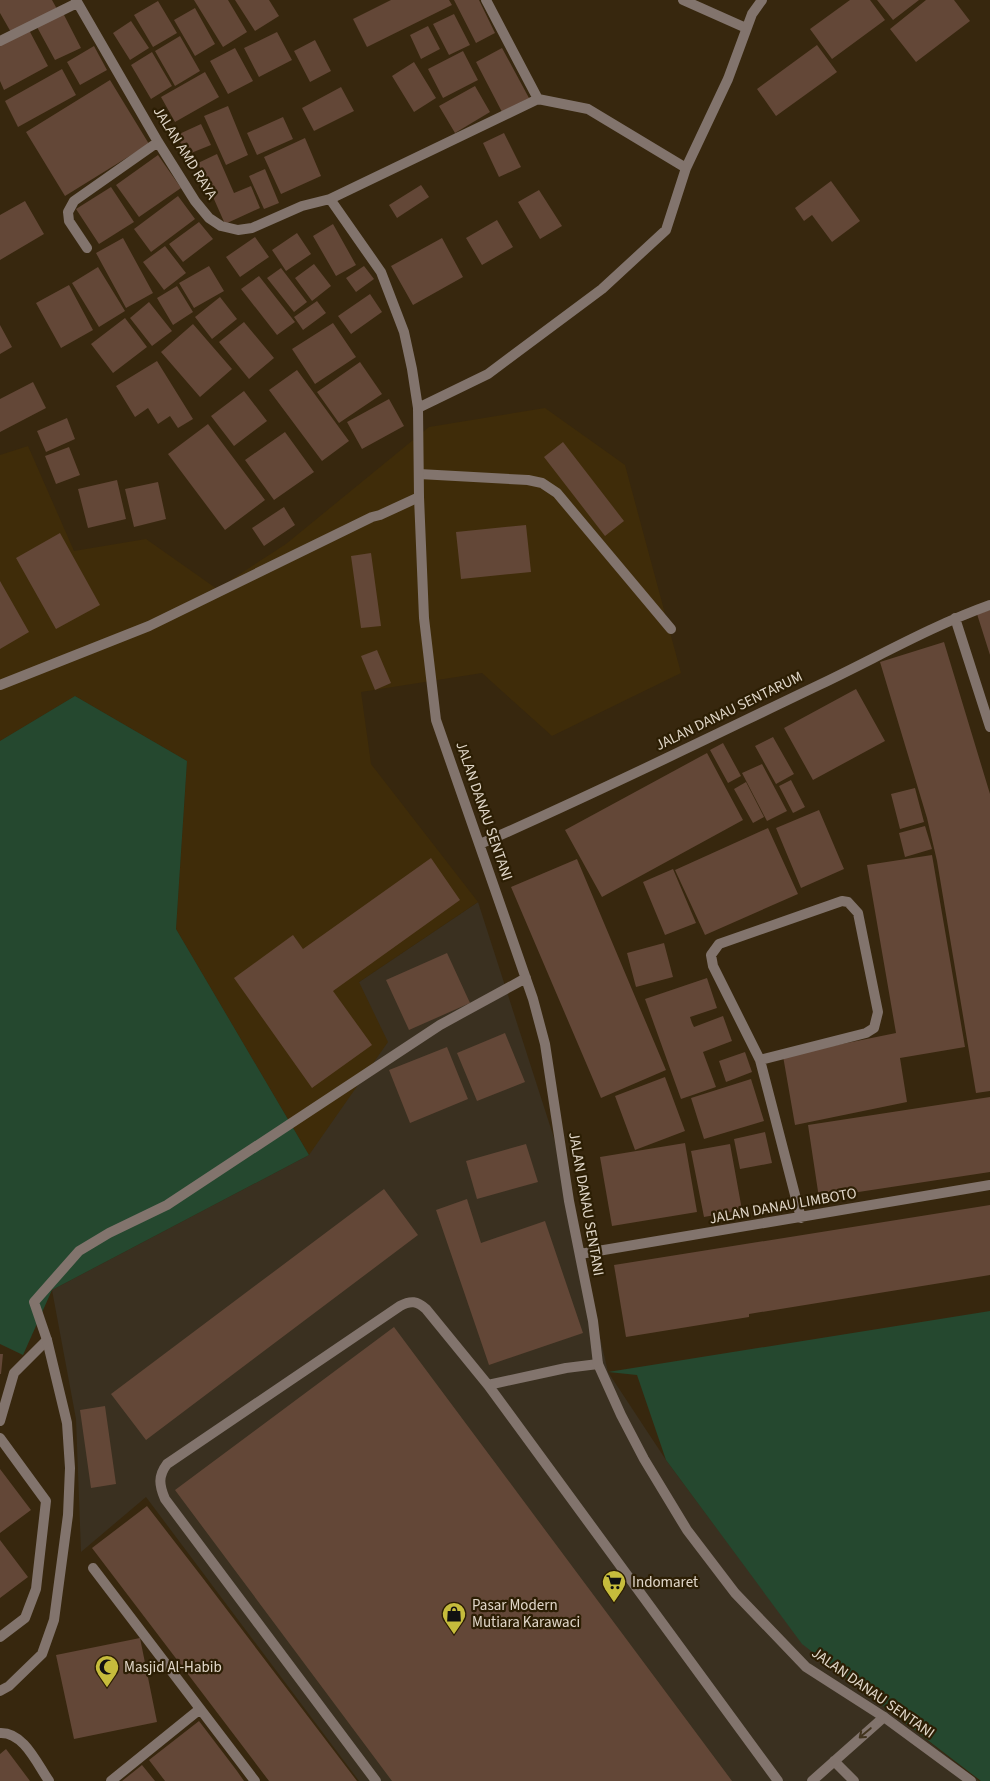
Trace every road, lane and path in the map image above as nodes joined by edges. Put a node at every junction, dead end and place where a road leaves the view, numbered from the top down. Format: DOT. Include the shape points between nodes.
graph roads {
  1 [pos="486,0"];
  2 [pos="683,0"];
  3 [pos="762,0"];
  4 [pos="76,1"];
  5 [pos="746,28"];
  6 [pos="0,41"];
  7 [pos="538,99"];
  8 [pos="158,142"];
  9 [pos="686,168"];
  10 [pos="330,199"];
  11 [pos="87,248"];
  12 [pos="418,408"];
  13 [pos="419,474"];
  14 [pos="419,497"];
  15 [pos="990,605"];
  16 [pos="955,618"];
  17 [pos="671,630"];
  18 [pos="0,685"];
  19 [pos="990,727"];
  20 [pos="480,844"];
  21 [pos="526,978"];
  22 [pos="760,1060"];
  23 [pos="990,1185"];
  24 [pos="801,1218"];
  25 [pos="580,1254"];
  26 [pos="48,1340"];
  27 [pos="598,1364"];
  28 [pos="488,1385"];
  29 [pos="0,1421"];
  30 [pos="0,1438"];
  31 [pos="93,1568"];
  32 [pos="0,1637"];
  33 [pos="0,1691"];
  34 [pos="200,1708"];
  35 [pos="884,1717"];
  36 [pos="0,1733"];
  37 [pos="834,1761"];
  38 [pos="48,1781"];
  39 [pos="111,1781"];
  40 [pos="255,1781"];
  41 [pos="376,1781"];
  42 [pos="778,1781"];
  43 [pos="812,1781"];
  44 [pos="854,1781"];
  45 [pos="971,1781"];
  1 -- 7 [label="street"];
  2 -- 5 [label="street"];
  3 -- 5 [label="street"];
  4 -- 6 [label="street"];
  4 -- 8 [label="street, JALAN AMD RAYA"];
  5 -- 9 [label="street" via="728,79"];
  7 -- 9 [label="street" via="588,109"];
  7 -- 10 [label="street, JALAN AMD RAYA"];
  8 -- 10 [label="street, JALAN AMD RAYA" via="195,202 220,226 238,230 252,228 302,206"];
  8 -- 11 [label="street" via="74,201 68,212 69,221"];
  9 -- 12 [label="street" via="666,230 602,290 488,374"];
  10 -- 12 [label="street" via="381,272 404,332"];
  12 -- 13 [label="street, JALAN DANAU SENTANI"];
  13 -- 14 [label="street, JALAN DANAU SENTANI"];
  13 -- 17 [label="street" via="542,483 558,493"];
  14 -- 18 [label="street" via="148,626"];
  14 -- 20 [label="street, JALAN DANAU SENTANI" via="424,618 436,720"];
  15 -- 16 [label="street, JALAN DANAU SENTARUM"];
  16 -- 19 [label="street"];
  16 -- 20 [label="street, JALAN DANAU SENTARUM" via="562,808"];
  20 -- 21 [label="street, JALAN DANAU SENTANI"];
  21 -- 25 [label="street, JALAN DANAU SENTANI" via="545,1044"];
  21 -- 26 [label="street" via="440,1025 167,1205 79,1251 34,1302"];
  22 -- 22 [label="street" via="711,956 720,944 842,901 848,902 858,912 862,931 878,1012 874,1028 866,1033"];
  22 -- 24 [label="street"];
  23 -- 24 [label="street, JALAN DANAU LIMBOTO"];
  24 -- 25 [label="street, JALAN DANAU LIMBOTO"];
  25 -- 27 [label="street, JALAN DANAU SENTANI"];
  26 -- 29 [label="street" via="14,1373"];
  26 -- 33 [label="street" via="67,1422 70,1468 68,1515 54,1620 42,1654"];
  27 -- 28 [label="street"];
  27 -- 35 [label="street, JALAN DANAU SENTANI" via="644,1459 687,1530 735,1593 806,1666"];
  28 -- 41 [label="street" via="426,1309 410,1301 167,1464 160,1473 160,1487 165,1499"];
  28 -- 42 [label="street"];
  30 -- 32 [label="street" via="46,1502 36,1589 25,1618"];
  31 -- 34 [label="street"];
  34 -- 39 [label="street"];
  34 -- 40 [label="street"];
  35 -- 37 [label="street, one-way"];
  35 -- 45 [label="street, JALAN DANAU SENTANI"];
  36 -- 38 [label="street" via="17,1738 26,1746"];
  37 -- 43 [label="street"];
  37 -- 44 [label="street"];
}
